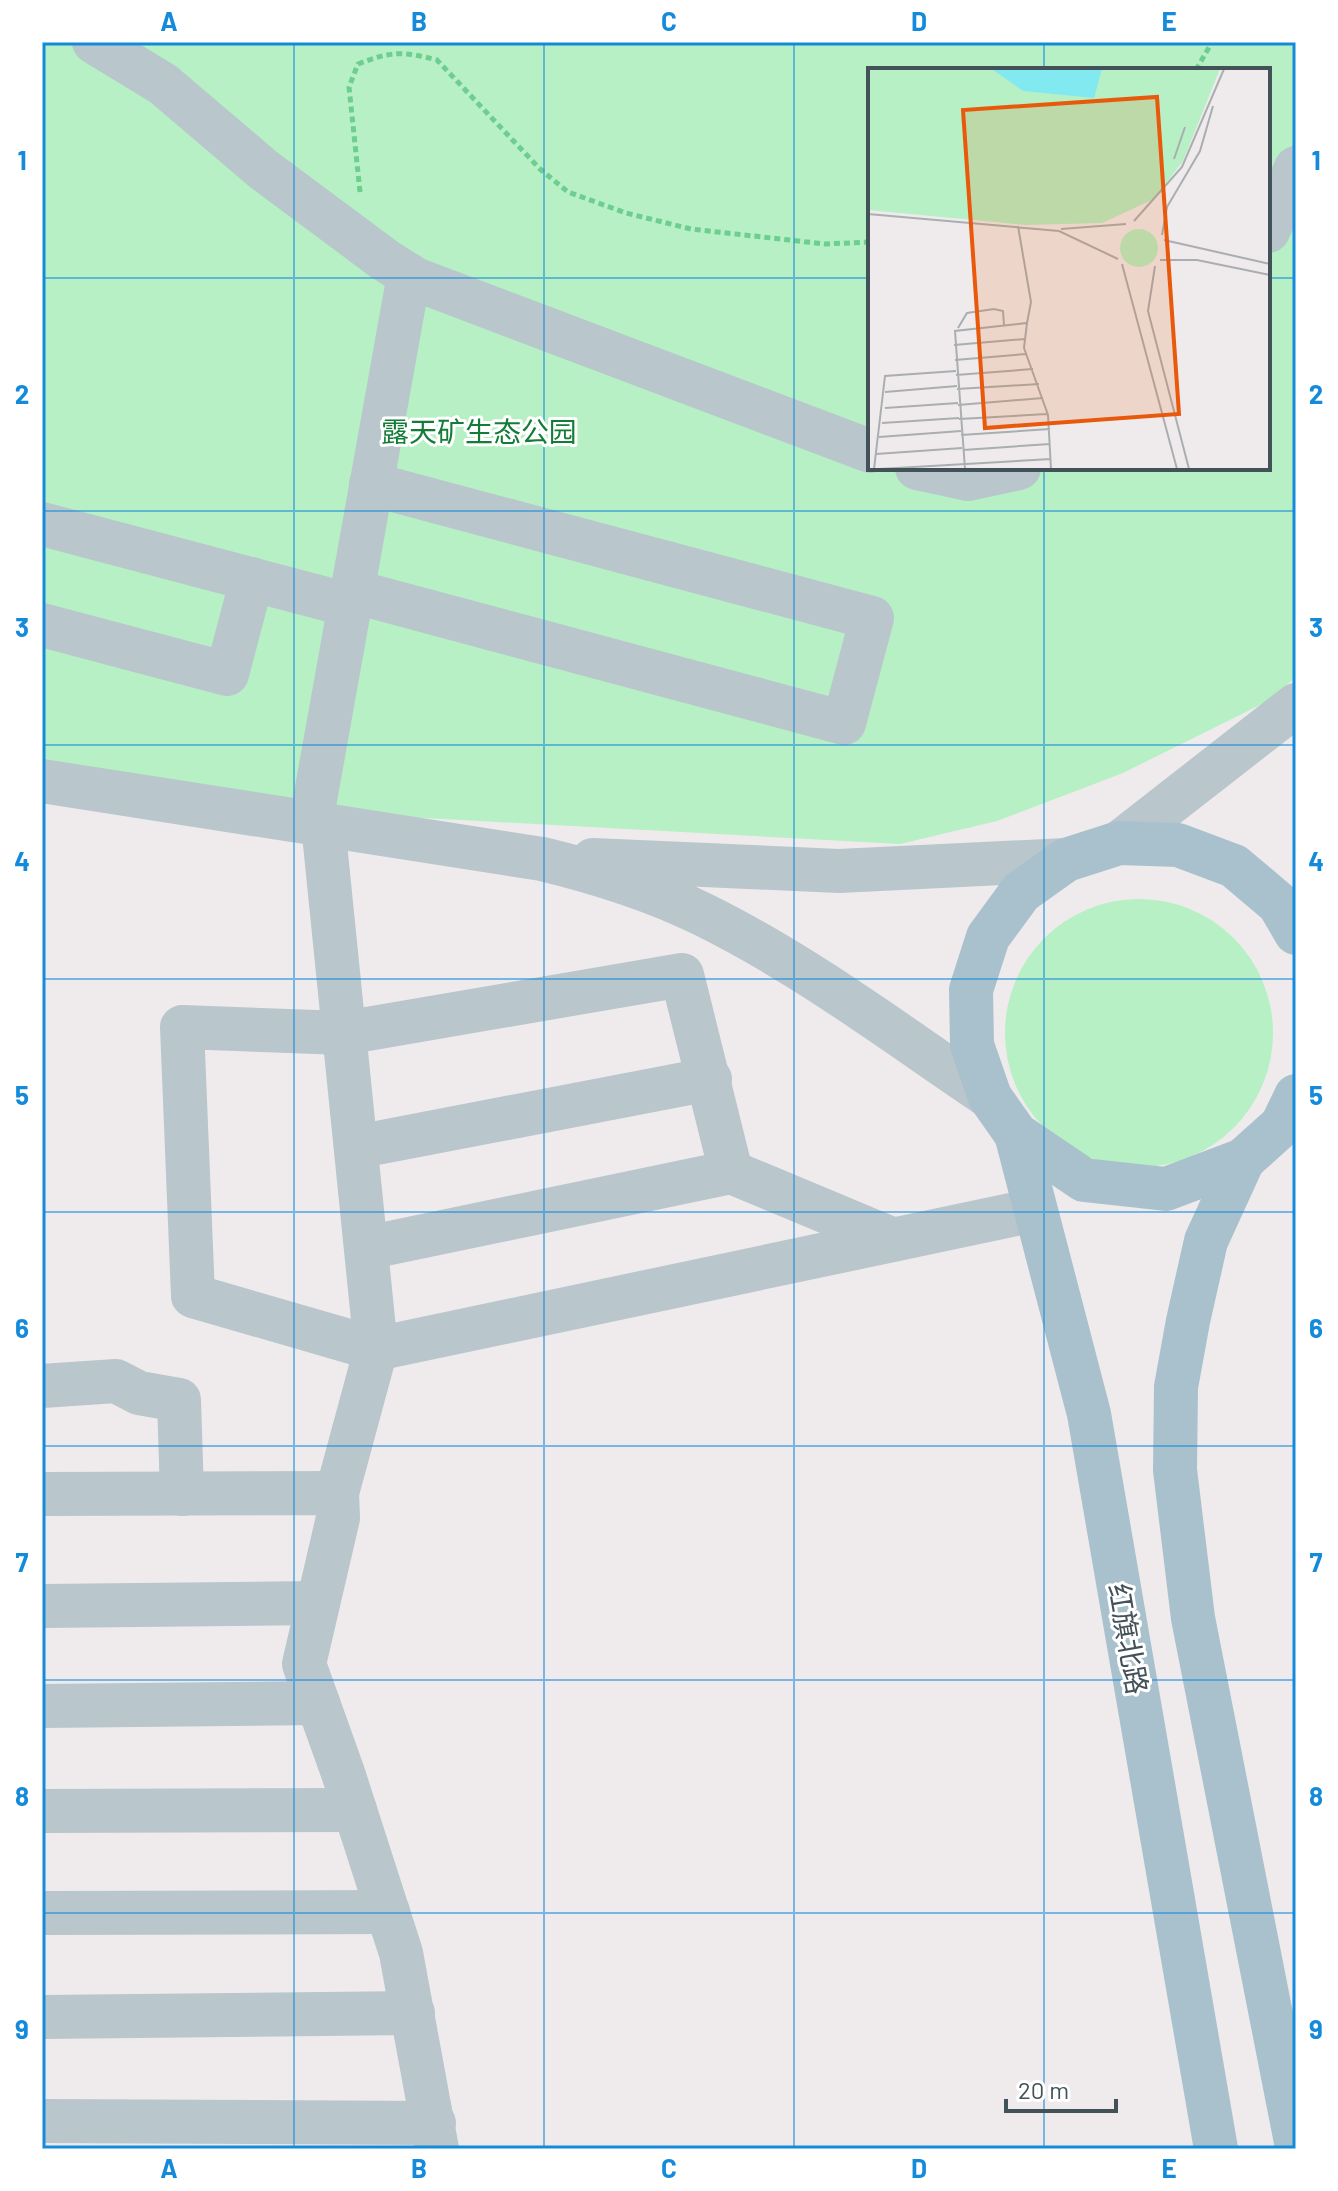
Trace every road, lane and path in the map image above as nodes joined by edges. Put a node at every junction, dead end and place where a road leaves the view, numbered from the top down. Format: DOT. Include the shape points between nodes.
graph roads {
  1 [pos="94,42"];
  2 [pos="1212,42"];
  3 [pos="1197,68"];
  4 [pos="1296,168"];
  5 [pos="1270,226"];
  6 [pos="868,242"];
  7 [pos="365,245"];
  8 [pos="409,275"];
  9 [pos="868,450"];
  10 [pos="926,470"];
  11 [pos="1010,470"];
  12 [pos="371,484"];
  13 [pos="42,524"];
  14 [pos="252,579"];
  15 [pos="351,598"];
  16 [pos="42,625"];
  17 [pos="1296,705"];
  18 [pos="42,781"];
  19 [pos="317,823"];
  20 [pos="1119,843"];
  21 [pos="542,859"];
  22 [pos="1066,860"];
  23 [pos="1296,933"];
  24 [pos="344,1033"];
  25 [pos="710,1079"];
  26 [pos="990,1097"];
  27 [pos="1291,1115"];
  28 [pos="1016,1134"];
  29 [pos="356,1147"];
  30 [pos="1243,1160"];
  31 [pos="731,1172"];
  32 [pos="1035,1210"];
  33 [pos="894,1240"];
  34 [pos="366,1248"];
  35 [pos="376,1349"];
  36 [pos="42,1386"];
  37 [pos="337,1493"];
  38 [pos="42,1494"];
  39 [pos="182,1494"];
  40 [pos="318,1603"];
  41 [pos="42,1606"];
  42 [pos="318,1703"];
  43 [pos="42,1706"];
  44 [pos="355,1810"];
  45 [pos="42,1811"];
  46 [pos="388,1912"];
  47 [pos="42,1913"];
  48 [pos="413,2013"];
  49 [pos="42,2017"];
  50 [pos="42,2121"];
  51 [pos="435,2136"];
  52 [pos="1296,2142"];
  53 [pos="1216,2149"];
  1 -- 7 [label="street" via="163,84 264,170"];
  2 -- 3 [label="path"];
  4 -- 5 [label="street"];
  6 -- 7 [label="path" via="825,244 691,229 568,192 437,60 388,52 358,64 349,87"];
  7 -- 8 [label="street"];
  8 -- 9 [label="street"];
  8 -- 12 [label="street"];
  10 -- 11 [label="street" via="968,479"];
  12 -- 15 [label="street"];
  12 -- 15 [label="street" via="872,618 844,723"];
  13 -- 14 [label="street"];
  14 -- 15 [label="street"];
  14 -- 16 [label="street" via="227,674"];
  15 -- 19 [label="street"];
  17 -- 20 [label="street"];
  18 -- 19 [label="street"];
  19 -- 21 [label="street"];
  19 -- 24 [label="street"];
  20 -- 22 [label="main road"];
  20 -- 23 [label="main road" via="1178,845 1234,866 1279,904"];
  21 -- 22 [label="street" via="839,871"];
  21 -- 26 [label="street" via="601,873 701,914 765,948"];
  22 -- 26 [label="main road" via="1021,892 988,937 971,990 972,1045"];
  24 -- 25 [label="street" via="682,975"];
  24 -- 29 [label="street"];
  24 -- 35 [label="street" via="182,1027 193,1296"];
  25 -- 29 [label="street"];
  25 -- 31 [label="street"];
  26 -- 28 [label="main road"];
  27 -- 30 [label="main road"];
  28 -- 30 [label="main road" via="1084,1180 1166,1189"];
  28 -- 32 [label="main road, 红旗北路"];
  29 -- 34 [label="street"];
  30 -- 52 [label="main road" via="1206,1241 1188,1321 1176,1387 1175,1470 1193,1618"];
  31 -- 33 [label="street"];
  31 -- 34 [label="street"];
  32 -- 33 [label="street"];
  32 -- 53 [label="main road, 红旗北路" via="1089,1414"];
  33 -- 35 [label="street"];
  34 -- 35 [label="street"];
  35 -- 37 [label="street"];
  36 -- 39 [label="street" via="116,1381 139,1393 179,1400"];
  37 -- 39 [label="street"];
  37 -- 40 [label="street" via="338,1518"];
  38 -- 39 [label="street"];
  40 -- 41 [label="street"];
  40 -- 42 [label="street" via="304,1664"];
  42 -- 43 [label="street"];
  42 -- 44 [label="street"];
  44 -- 45 [label="street"];
  44 -- 46 [label="street"];
  46 -- 47 [label="street"];
  46 -- 48 [label="street"];
  48 -- 49 [label="street"];
  48 -- 51 [label="street"];
  50 -- 51 [label="street"];
}
